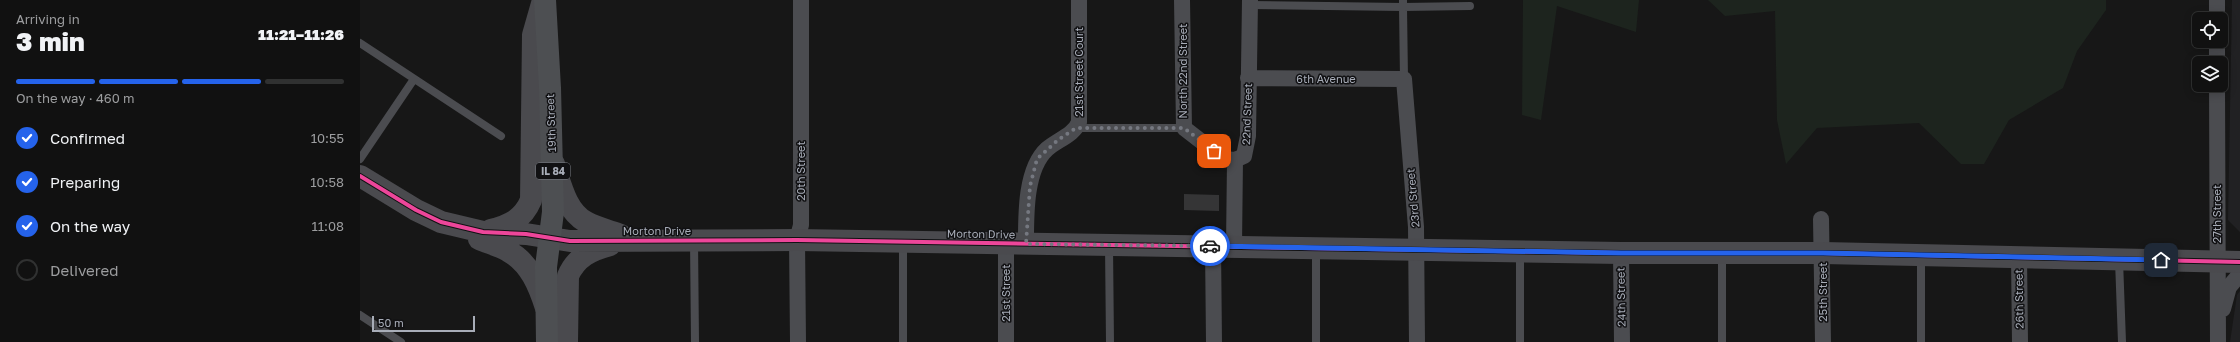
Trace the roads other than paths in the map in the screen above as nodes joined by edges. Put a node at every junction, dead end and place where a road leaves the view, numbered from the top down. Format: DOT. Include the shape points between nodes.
graph roads {
  1 [pos="544,0"];
  2 [pos="801,0"];
  3 [pos="1079,0"];
  4 [pos="1182,0"];
  5 [pos="2217,0"];
  6 [pos="1250,3"];
  7 [pos="1403,3"];
  8 [pos="1470,6"];
  9 [pos="2217,12"];
  10 [pos="360,43"];
  11 [pos="1248,78"];
  12 [pos="414,79"];
  13 [pos="1404,79"];
  14 [pos="2217,92"];
  15 [pos="1076,128"];
  16 [pos="1184,128"];
  17 [pos="501,136"];
  18 [pos="360,159"];
  19 [pos="552,160"];
  20 [pos="1235,160"];
  21 [pos="360,176"];
  22 [pos="1821,219"];
  23 [pos="441,222"];
  24 [pos="483,232"];
  25 [pos="550,237"];
  26 [pos="630,240"];
  27 [pos="694,240"];
  28 [pos="797,240"];
  29 [pos="903,241"];
  30 [pos="1016,244"];
  31 [pos="1109,245"];
  32 [pos="1223,246"];
  33 [pos="1316,248"];
  34 [pos="1417,249"];
  35 [pos="1520,251"];
  36 [pos="1722,252"];
  37 [pos="1621,253"];
  38 [pos="1823,253"];
  39 [pos="1921,256"];
  40 [pos="2019,256"];
  41 [pos="2119,259"];
  42 [pos="2217,262"];
  43 [pos="2240,262"];
  44 [pos="2240,274"];
  45 [pos="546,309"];
  46 [pos="360,315"];
  47 [pos="2218,337"];
  48 [pos="401,342"];
  49 [pos="547,342"];
  50 [pos="567,342"];
  51 [pos="696,342"];
  52 [pos="798,342"];
  53 [pos="904,342"];
  54 [pos="1006,342"];
  55 [pos="1110,342"];
  56 [pos="1214,342"];
  57 [pos="1316,342"];
  58 [pos="1417,342"];
  59 [pos="1520,342"];
  60 [pos="1622,342"];
  61 [pos="1722,342"];
  62 [pos="1823,342"];
  63 [pos="1921,342"];
  64 [pos="2020,342"];
  65 [pos="2122,342"];
  1 -- 19 [label="main road, 19th Street / IL 84"];
  1 -- 24 [label="street" via="532,35 531,200 512,224"];
  2 -- 28 [label="street, 20th Street" via="801,224"];
  3 -- 15 [label="street, 21st Street Court" via="1079,122"];
  4 -- 16 [label="street, North 22nd Street"];
  5 -- 9 [label="street"];
  6 -- 7 [label="lane"];
  6 -- 11 [label="street, 22nd Street"];
  7 -- 8 [label="lane"];
  7 -- 13 [label="lane"];
  10 -- 12 [label="lane"];
  11 -- 13 [label="street, 6th Avenue"];
  11 -- 20 [label="street, 22nd Street" via="1247,147 1244,156"];
  12 -- 17 [label="lane"];
  12 -- 18 [label="lane"];
  13 -- 34 [label="street, 23rd Street"];
  14 -- 42 [label="street, 27th Street"];
  15 -- 16 [label="lane"];
  15 -- 30 [label="street, 21st Street Court" via="1037,159"];
  16 -- 20 [label="street, North 22nd Street" via="1224,159"];
  19 -- 25 [label="main road, 19th Street / IL 84" via="553,212"];
  19 -- 26 [label="street" via="567,202 578,217"];
  20 -- 32 [label="street, 22nd Street"];
  21 -- 23 [label="street, Morton Drive"];
  22 -- 38 [label="street, 25th Street"];
  23 -- 24 [label="street, Morton Drive"];
  23 -- 45 [label="street" via="517,256 538,283"];
  24 -- 25 [label="street, Morton Drive"];
  25 -- 26 [label="street, Morton Drive" via="570,241"];
  25 -- 45 [label="main road, 19th Street / IL 84" via="546,267"];
  26 -- 27 [label="street, Morton Drive"];
  26 -- 50 [label="street" via="594,249 581,257 572,268 568,276"];
  27 -- 28 [label="street, Morton Drive"];
  27 -- 51 [label="lane"];
  28 -- 29 [label="street, Morton Drive"];
  28 -- 52 [label="street, 20th Street"];
  29 -- 30 [label="street, Morton Drive"];
  29 -- 53 [label="lane"];
  30 -- 31 [label="street, Morton Drive"];
  30 -- 54 [label="street, 21st Street"];
  31 -- 32 [label="street, Morton Drive"];
  31 -- 55 [label="lane"];
  32 -- 33 [label="street, Morton Drive"];
  32 -- 56 [label="street, 22nd Street"];
  33 -- 34 [label="street, Morton Drive"];
  33 -- 57 [label="lane"];
  34 -- 35 [label="street, Morton Drive"];
  34 -- 58 [label="street, 23rd Street"];
  35 -- 37 [label="street, Morton Drive"];
  35 -- 59 [label="lane"];
  36 -- 37 [label="street, Morton Drive"];
  36 -- 38 [label="street, Morton Drive"];
  36 -- 61 [label="lane"];
  37 -- 60 [label="street, 24th Street"];
  38 -- 39 [label="street, Morton Drive"];
  38 -- 62 [label="street, 25th Street"];
  39 -- 40 [label="street, Morton Drive"];
  39 -- 63 [label="lane"];
  40 -- 41 [label="street, Morton Drive"];
  40 -- 64 [label="street, 26th Street"];
  41 -- 42 [label="street, Morton Drive"];
  41 -- 65 [label="lane"];
  42 -- 43 [label="street, Morton Drive"];
  42 -- 47 [label="street, 27th Street"];
  44 -- 47 [label="street" via="2229,287"];
  45 -- 49 [label="main road, 19th Street / IL 84"];
  46 -- 48 [label="lane"];
}
